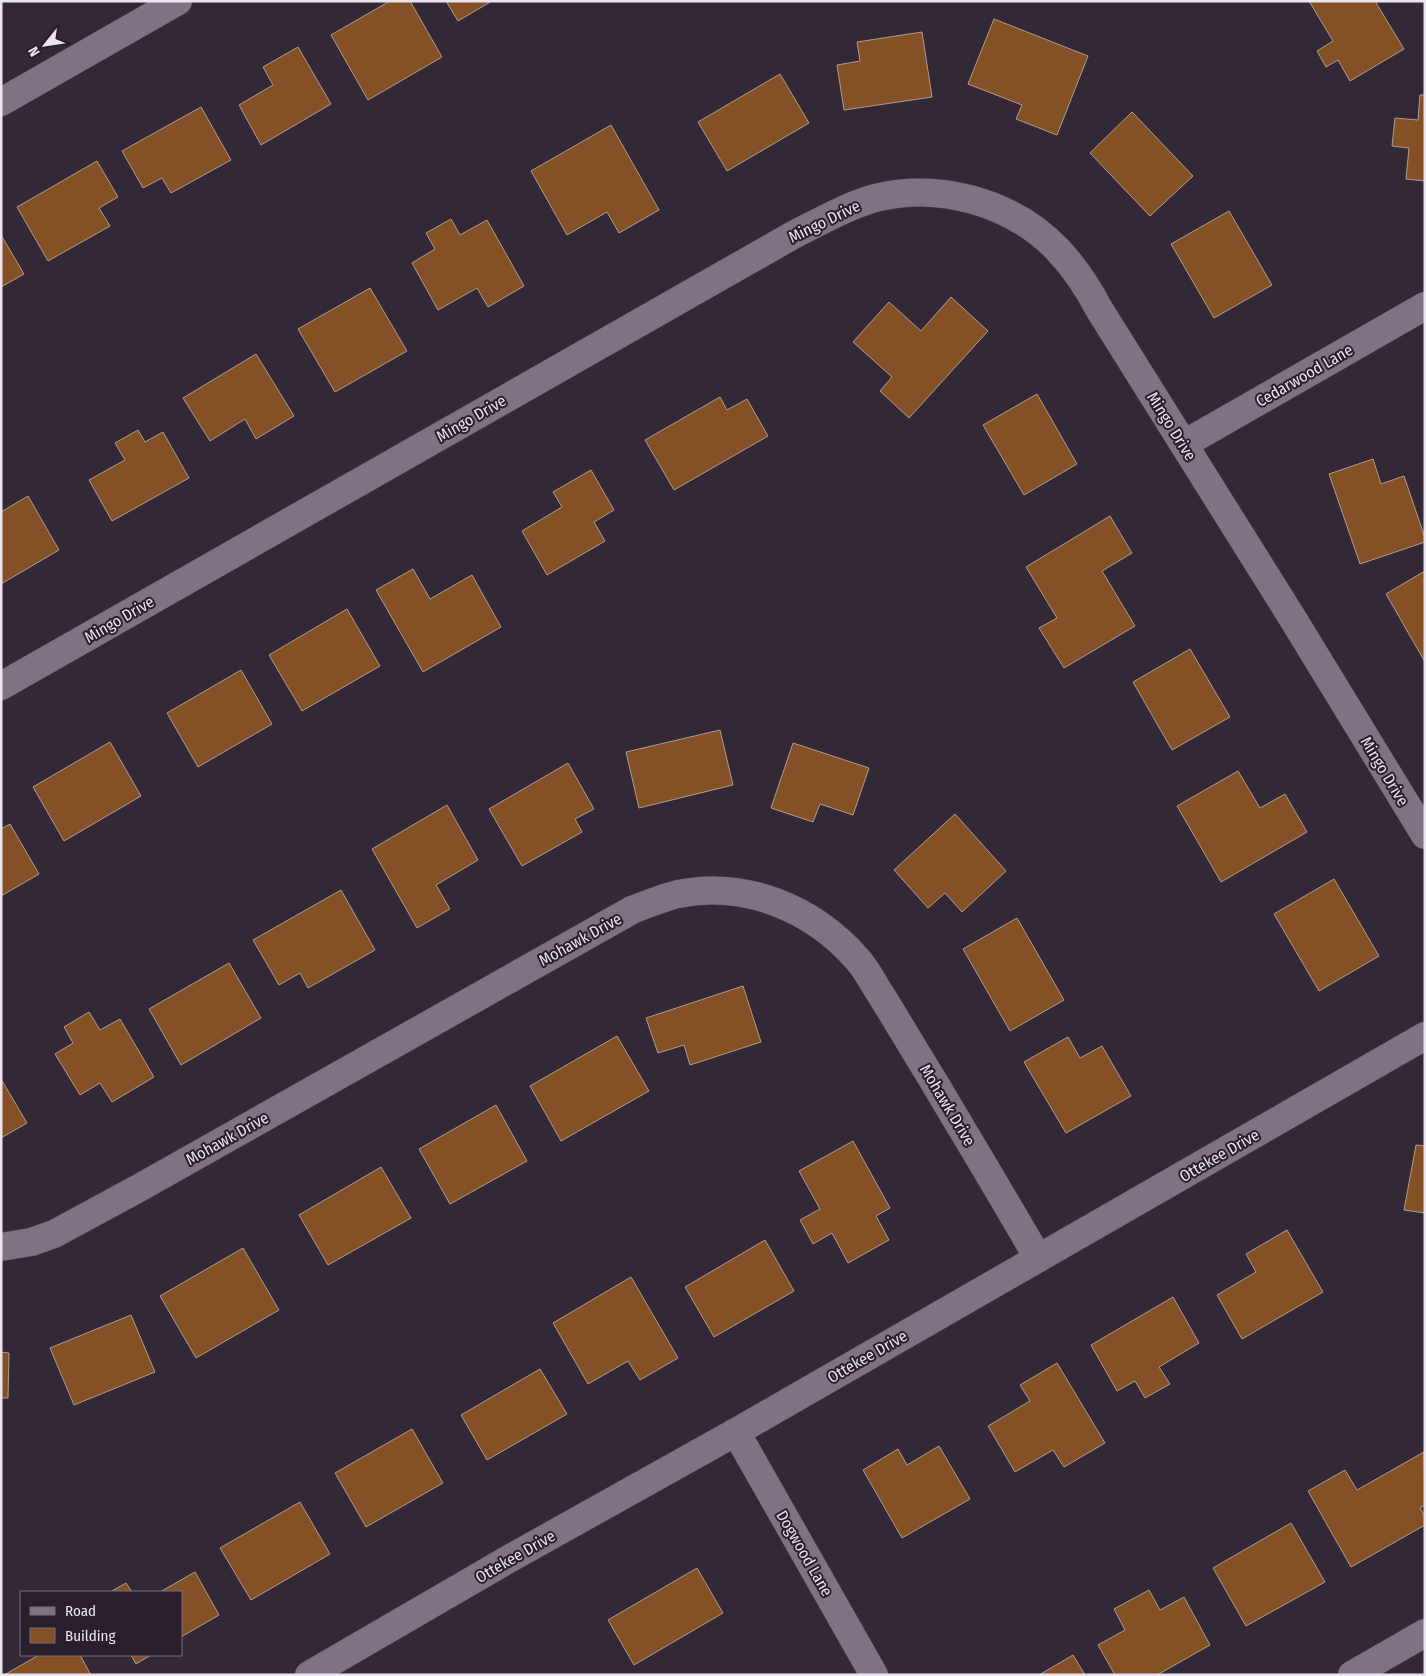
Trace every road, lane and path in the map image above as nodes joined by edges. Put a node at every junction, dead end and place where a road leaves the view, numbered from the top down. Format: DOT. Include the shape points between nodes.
graph roads {
  1 [pos="178,1"];
  2 [pos="1,102"];
  3 [pos="1425,306"];
  4 [pos="1184,444"];
  5 [pos="1,686"];
  6 [pos="1425,835"];
  7 [pos="1425,1036"];
  8 [pos="1,1246"];
  9 [pos="1038,1258"];
  10 [pos="736,1432"];
  11 [pos="1425,1633"];
  12 [pos="309,1675"];
  13 [pos="874,1675"];
  14 [pos="1352,1675"];
  1 -- 2 [label="street"];
  3 -- 4 [label="street, Cedarwood Lane"];
  4 -- 5 [label="street, Mingo Drive" via="1083,281 1039,233 997,208 958,196 925,192 877,198 853,205 795,234"];
  4 -- 6 [label="street, Mingo Drive"];
  7 -- 9 [label="street, Ottekee Drive"];
  8 -- 9 [label="street, Mohawk Drive" via="30,1242 54,1234 632,910 680,894 730,892 779,903 810,918 843,943 860,962"];
  9 -- 10 [label="street, Ottekee Drive"];
  10 -- 12 [label="street, Ottekee Drive"];
  10 -- 13 [label="street, Dogwood Lane"];
  11 -- 14 [label="street"];
}
